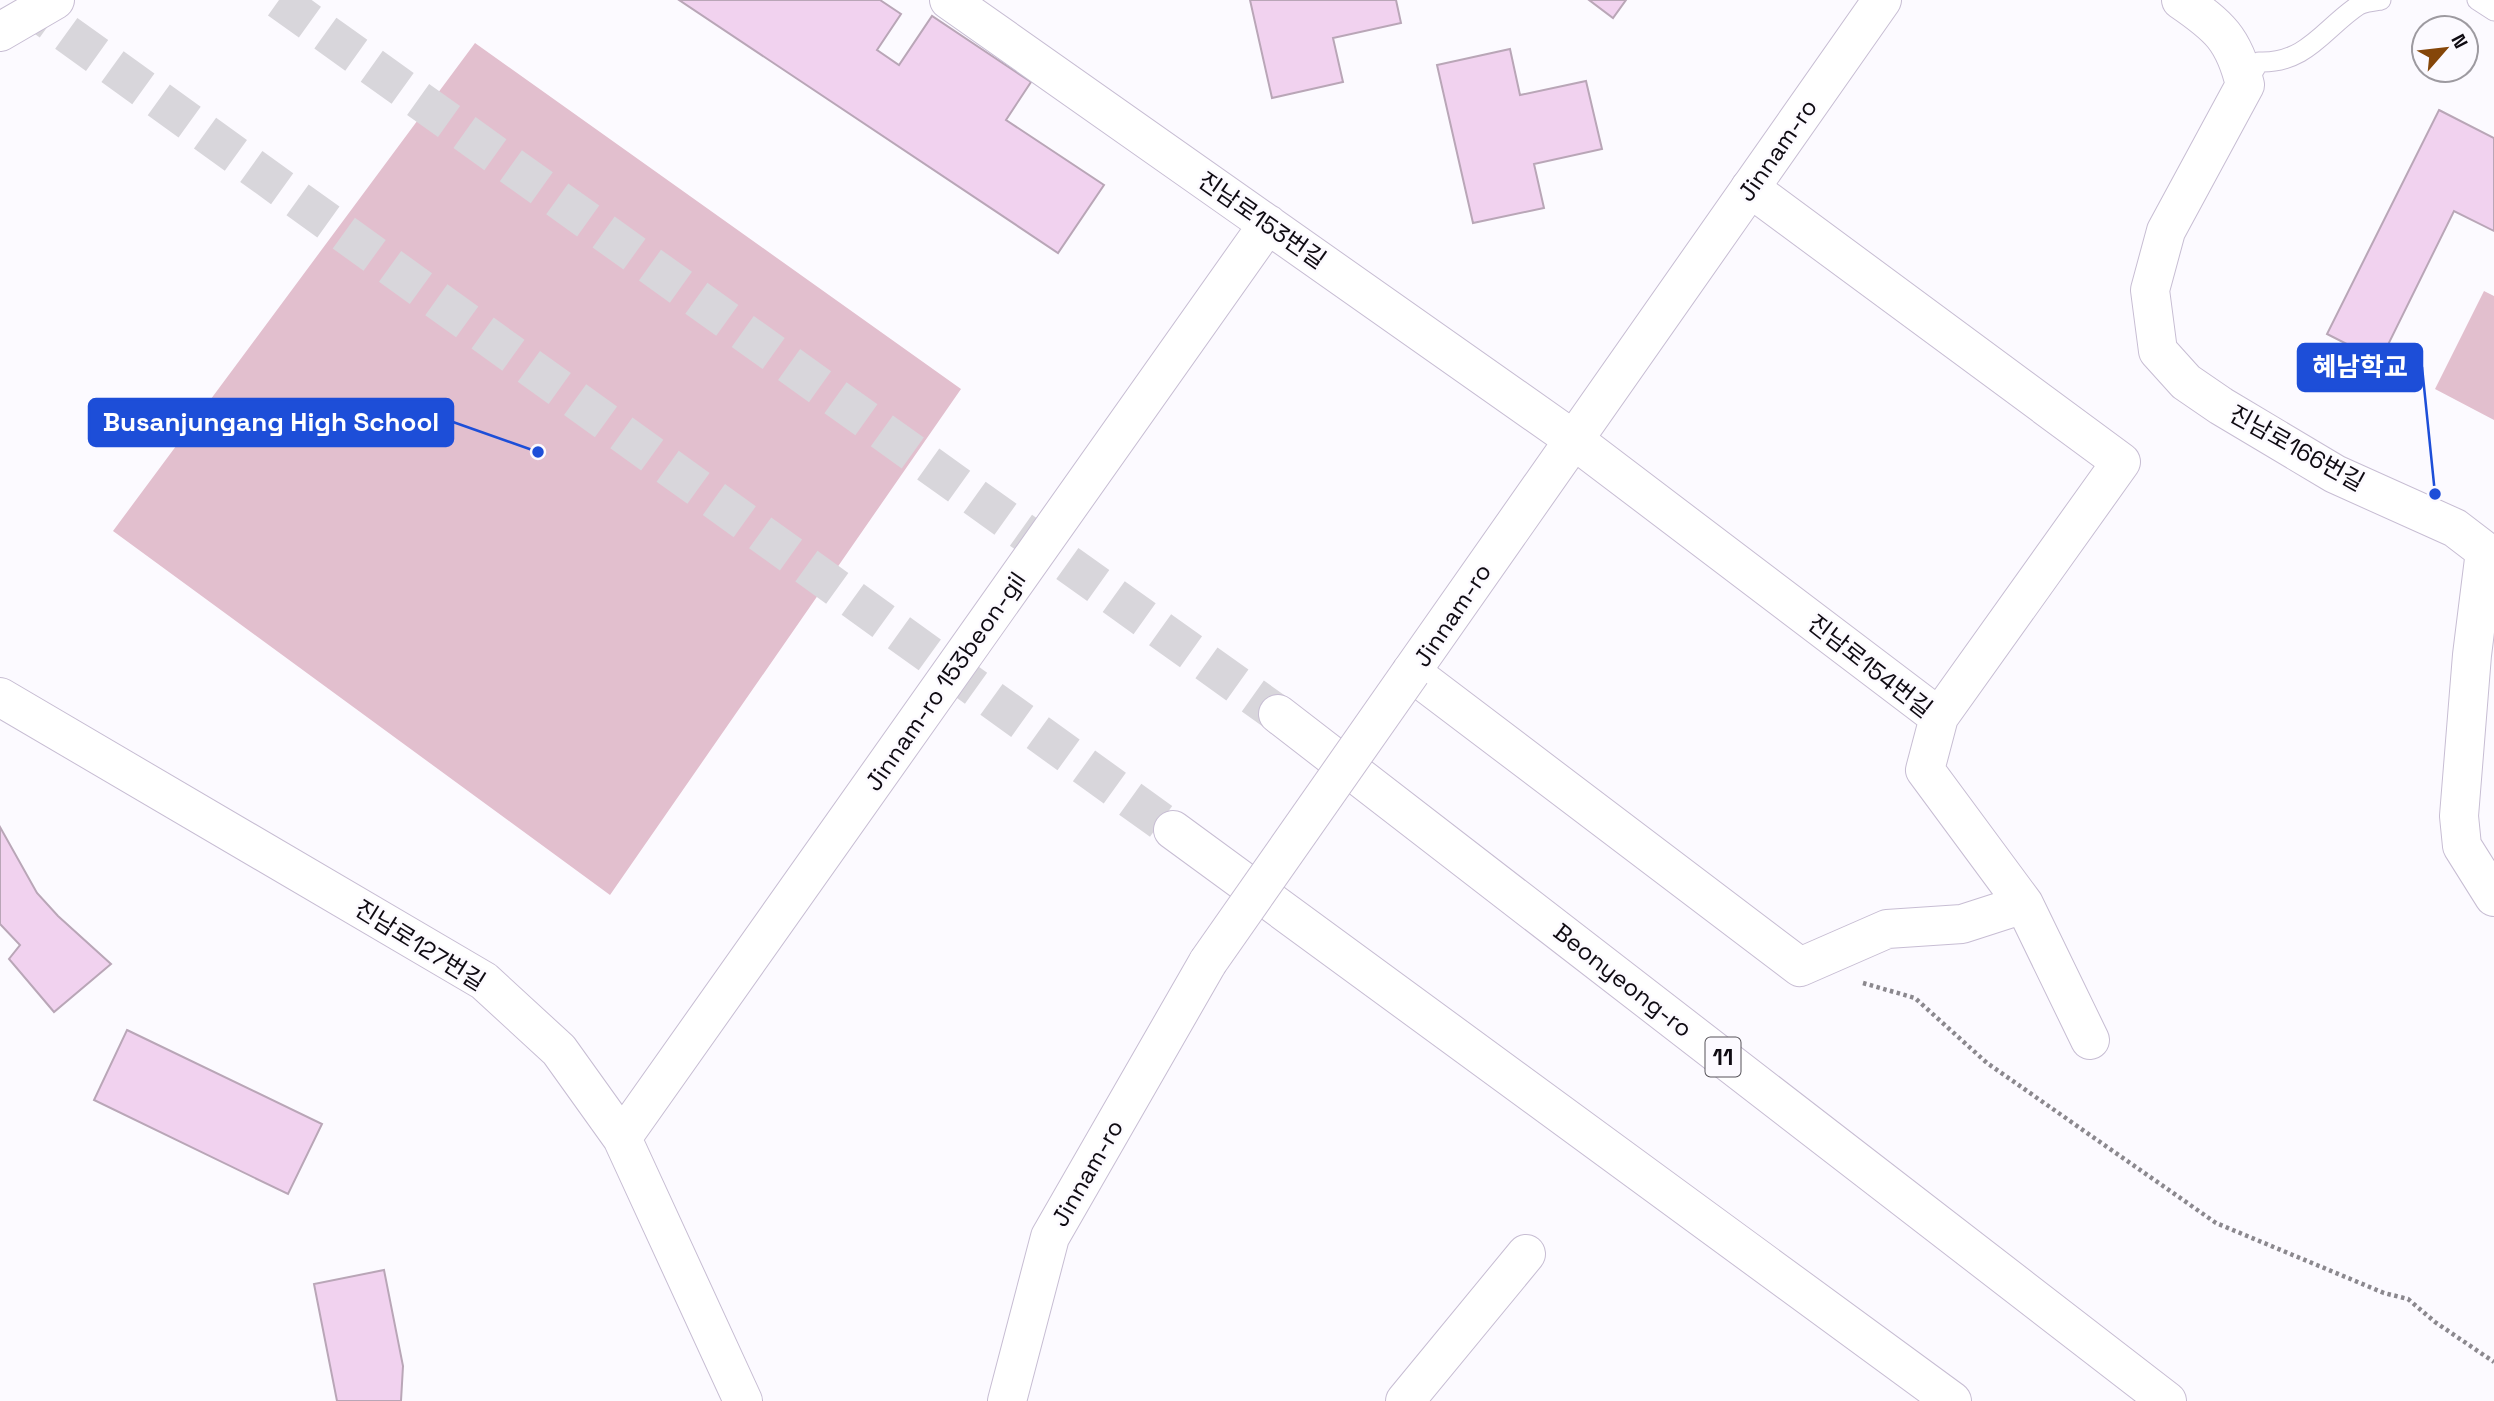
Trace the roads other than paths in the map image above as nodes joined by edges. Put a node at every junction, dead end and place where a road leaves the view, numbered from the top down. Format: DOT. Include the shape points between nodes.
graph roads {
  1 [pos="16,0"];
  2 [pos="55,0"];
  3 [pos="949,0"];
  4 [pos="1882,0"];
  5 [pos="2181,0"];
  6 [pos="2381,0"];
  7 [pos="2477,0"];
  8 [pos="0,11"];
  9 [pos="2494,11"];
  10 [pos="2226,12"];
  11 [pos="0,32"];
  12 [pos="2245,85"];
  13 [pos="1750,188"];
  14 [pos="1268,224"];
  15 [pos="1574,440"];
  16 [pos="1411,672"];
  17 [pos="0,696"];
  18 [pos="1278,714"];
  19 [pos="1939,717"];
  20 [pos="1173,830"];
  21 [pos="2494,897"];
  22 [pos="2024,904"];
  23 [pos="2090,1040"];
  24 [pos="622,1138"];
  25 [pos="1526,1254"];
  26 [pos="744,1401"];
  27 [pos="1007,1401"];
  28 [pos="1405,1401"];
  29 [pos="1952,1401"];
  30 [pos="2167,1401"];
  1 -- 8 [label="lane"];
  2 -- 11 [label="main road"];
  3 -- 14 [label="main road, 진남로153번길"];
  4 -- 13 [label="main road, Jinnam-ro"];
  5 -- 10 [label="main road"];
  6 -- 12 [label="lane" via="2360,4 2322,39 2277,63 2259,62"];
  7 -- 9 [label="lane"];
  10 -- 12 [label="main road"];
  12 -- 21 [label="main road, 진남로166번길" via="2166,231 2150,289 2158,351 2186,382 2221,406 2335,474 2455,528 2485,551 2459,816 2462,846"];
  13 -- 15 [label="main road, Jinnam-ro"];
  13 -- 19 [label="main road" via="2121,462"];
  14 -- 15 [label="main road, 진남로153번길"];
  14 -- 24 [label="main road, Jinnam-ro 153beon-gil"];
  15 -- 16 [label="main road, Jinnam-ro"];
  15 -- 19 [label="main road, 진남로154번길"];
  16 -- 22 [label="main road, Jinnam-ro" via="1800,967 1887,929 1962,924"];
  16 -- 27 [label="main road, Jinnam-ro, bridge" via="1208,962 1050,1237"];
  17 -- 24 [label="main road, 진남로127번길" via="484,981 559,1050"];
  18 -- 30 [label="main road, Beonyeong-ro / 11"];
  19 -- 22 [label="main road, 진남로154번길" via="1925,770"];
  20 -- 29 [label="main road"];
  22 -- 23 [label="main road, 진남로154번길"];
  24 -- 26 [label="main road, 진남로127번길"];
  25 -- 28 [label="main road"];
}
